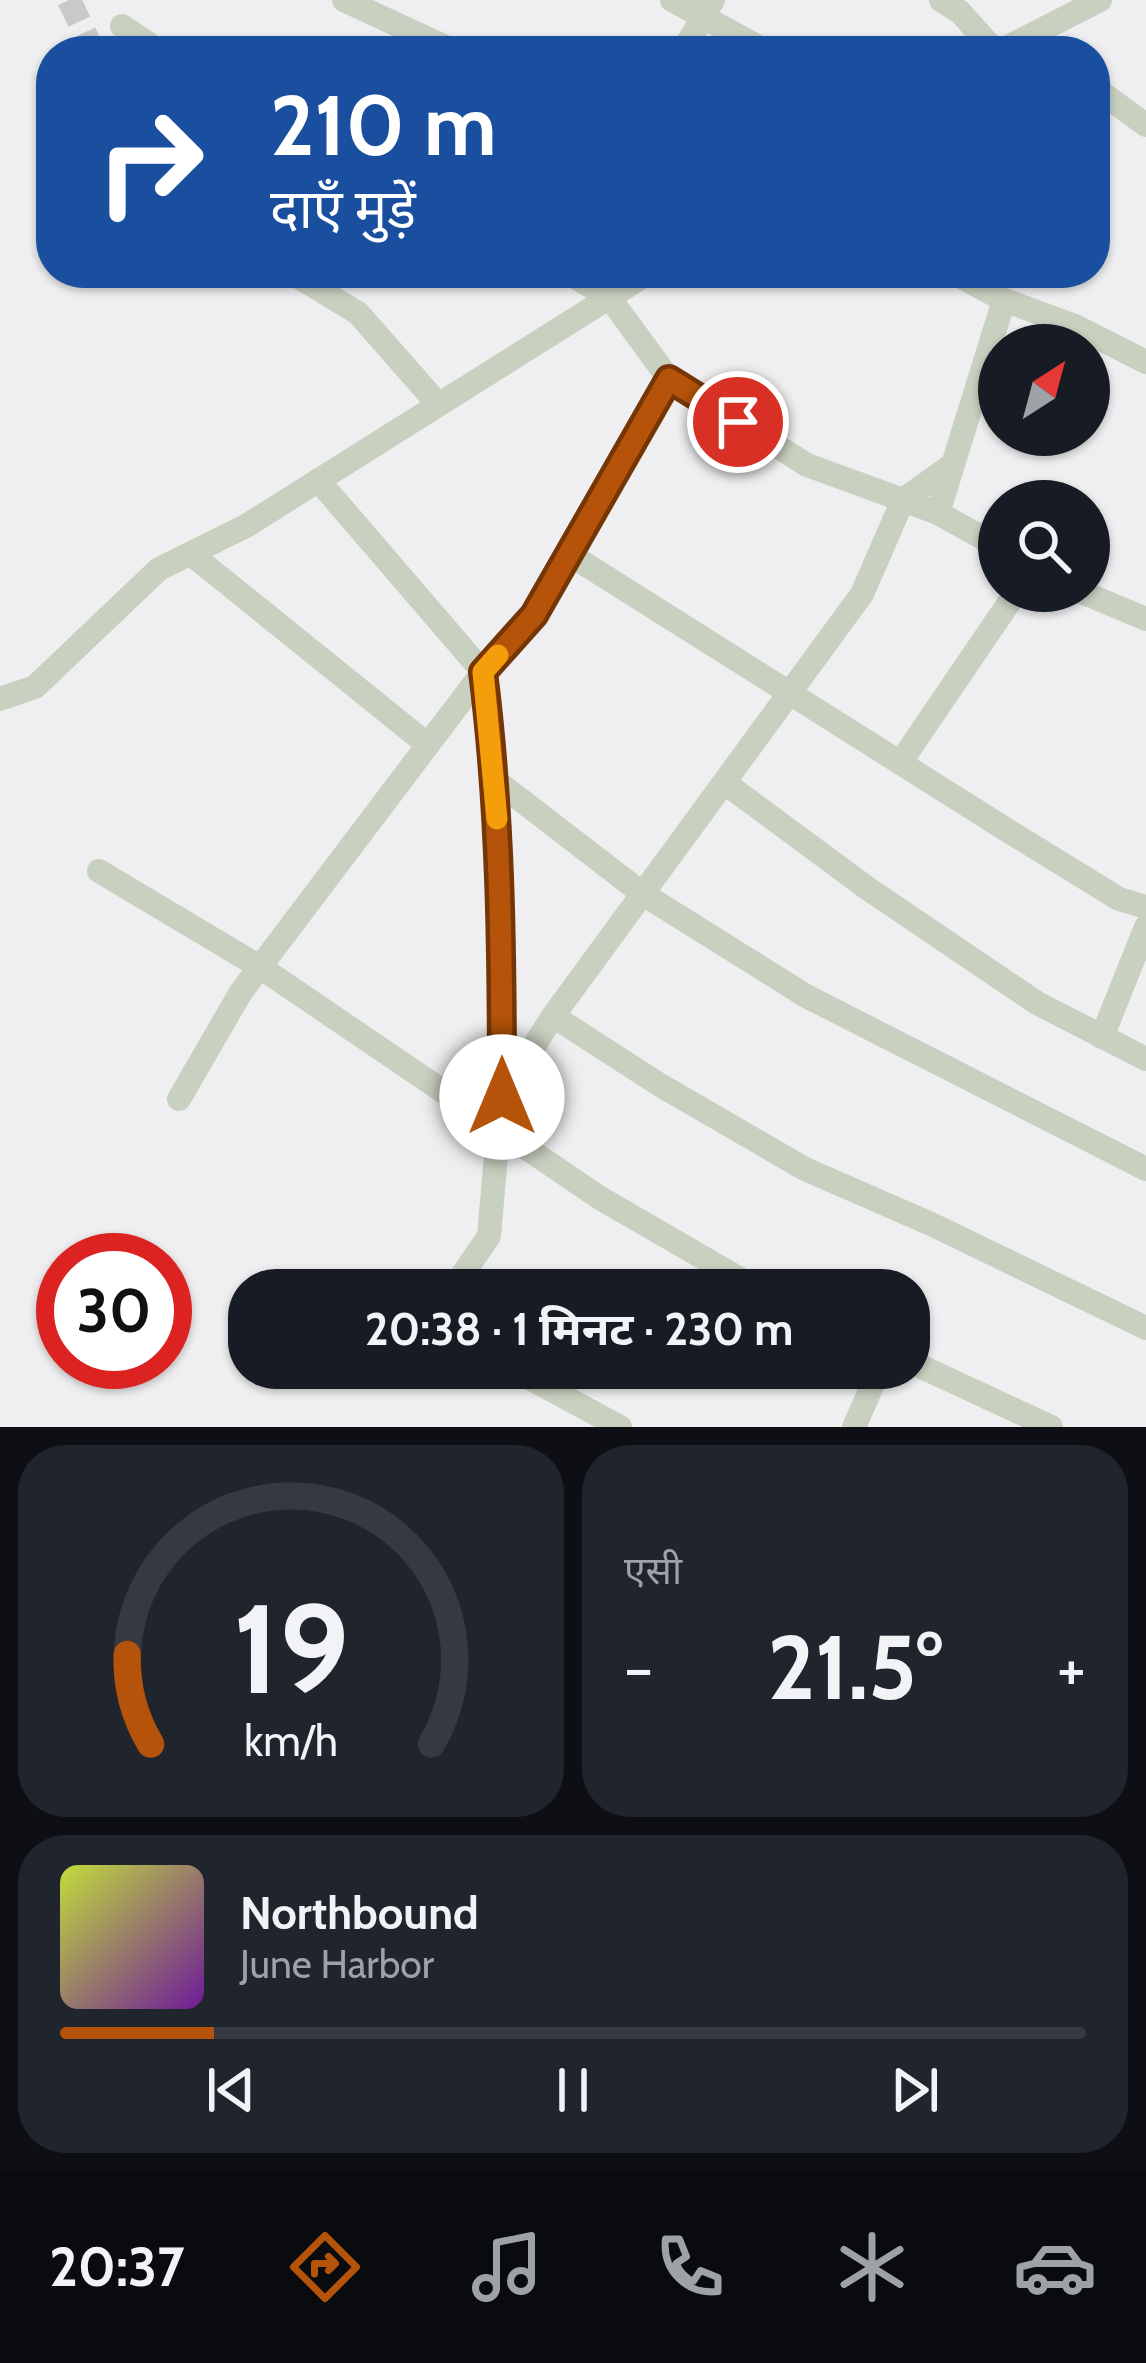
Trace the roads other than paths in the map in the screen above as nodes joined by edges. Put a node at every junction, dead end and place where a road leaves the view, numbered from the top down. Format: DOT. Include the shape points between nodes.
graph roads {
  1 [pos="344,0"];
  2 [pos="672,0"];
  3 [pos="940,0"];
  4 [pos="1100,0"];
  5 [pos="708,9"];
  6 [pos="122,26"];
  7 [pos="137,36"];
  8 [pos="422,36"];
  9 [pos="692,36"];
  10 [pos="745,36"];
  11 [pos="983,36"];
  12 [pos="1047,36"];
  13 [pos="1110,99"];
  14 [pos="1146,125"];
  15 [pos="317,288"];
  16 [pos="594,288"];
  17 [pos="624,288"];
  18 [pos="983,288"];
  19 [pos="609,297"];
  20 [pos="1004,300"];
  21 [pos="1146,362"];
  22 [pos="669,379"];
  23 [pos="436,403"];
  24 [pos="952,465"];
  25 [pos="318,480"];
  26 [pos="903,500"];
  27 [pos="938,513"];
  28 [pos="978,535"];
  29 [pos="191,554"];
  30 [pos="569,554"];
  31 [pos="1110,604"];
  32 [pos="1003,612"];
  33 [pos="1146,619"];
  34 [pos="483,672"];
  35 [pos="791,693"];
  36 [pos="0,699"];
  37 [pos="428,745"];
  38 [pos="901,763"];
  39 [pos="496,781"];
  40 [pos="725,783"];
  41 [pos="98,871"];
  42 [pos="644,894"];
  43 [pos="1146,907"];
  44 [pos="1146,927"];
  45 [pos="260,968"];
  46 [pos="553,1016"];
  47 [pos="1102,1036"];
  48 [pos="1146,1059"];
  49 [pos="502,1097"];
  50 [pos="178,1100"];
  51 [pos="499,1127"];
  52 [pos="1146,1169"];
  53 [pos="466,1269"];
  54 [pos="723,1269"];
  55 [pos="1146,1328"];
  56 [pos="930,1371"];
  57 [pos="550,1389"];
  58 [pos="871,1389"];
  59 [pos="620,1427"];
  60 [pos="854,1427"];
  61 [pos="1051,1427"];
  1 -- 8 [label="street"];
  2 -- 5 [label="street"];
  3 -- 11 [label="street"];
  4 -- 12 [label="street"];
  5 -- 9 [label="street"];
  5 -- 10 [label="street"];
  6 -- 7 [label="street"];
  13 -- 14 [label="street"];
  15 -- 23 [label="street" via="358,313"];
  16 -- 19 [label="street"];
  17 -- 19 [label="street"];
  18 -- 20 [label="street"];
  19 -- 22 [label="street"];
  19 -- 23 [label="street"];
  20 -- 21 [label="street"];
  20 -- 24 [label="street"];
  22 -- 26 [label="street" via="807,465"];
  22 -- 30 [label="street"];
  23 -- 25 [label="street"];
  24 -- 26 [label="street"];
  24 -- 27 [label="street"];
  25 -- 29 [label="street"];
  25 -- 34 [label="street"];
  26 -- 27 [label="street"];
  26 -- 35 [label="street" via="862,594"];
  27 -- 28 [label="street"];
  29 -- 36 [label="street" via="158,569 35,687"];
  29 -- 37 [label="street"];
  30 -- 34 [label="street" via="534,615"];
  30 -- 35 [label="street"];
  31 -- 33 [label="street"];
  32 -- 38 [label="street"];
  34 -- 37 [label="street"];
  34 -- 39 [label="street"];
  35 -- 38 [label="street"];
  35 -- 40 [label="street"];
  37 -- 45 [label="street"];
  38 -- 43 [label="street"];
  39 -- 42 [label="street"];
  39 -- 49 [label="street"];
  40 -- 42 [label="street"];
  40 -- 47 [label="street" via="1018,990"];
  41 -- 45 [label="street"];
  42 -- 46 [label="street"];
  42 -- 52 [label="street" via="806,996"];
  44 -- 47 [label="street"];
  45 -- 50 [label="street"];
  45 -- 51 [label="street"];
  46 -- 49 [label="street"];
  46 -- 55 [label="street" via="805,1169"];
  47 -- 48 [label="street"];
  49 -- 51 [label="street"];
  51 -- 53 [label="street" via="489,1236"];
  51 -- 54 [label="street"];
  56 -- 61 [label="street"];
  57 -- 59 [label="street"];
  58 -- 60 [label="street"];
}
